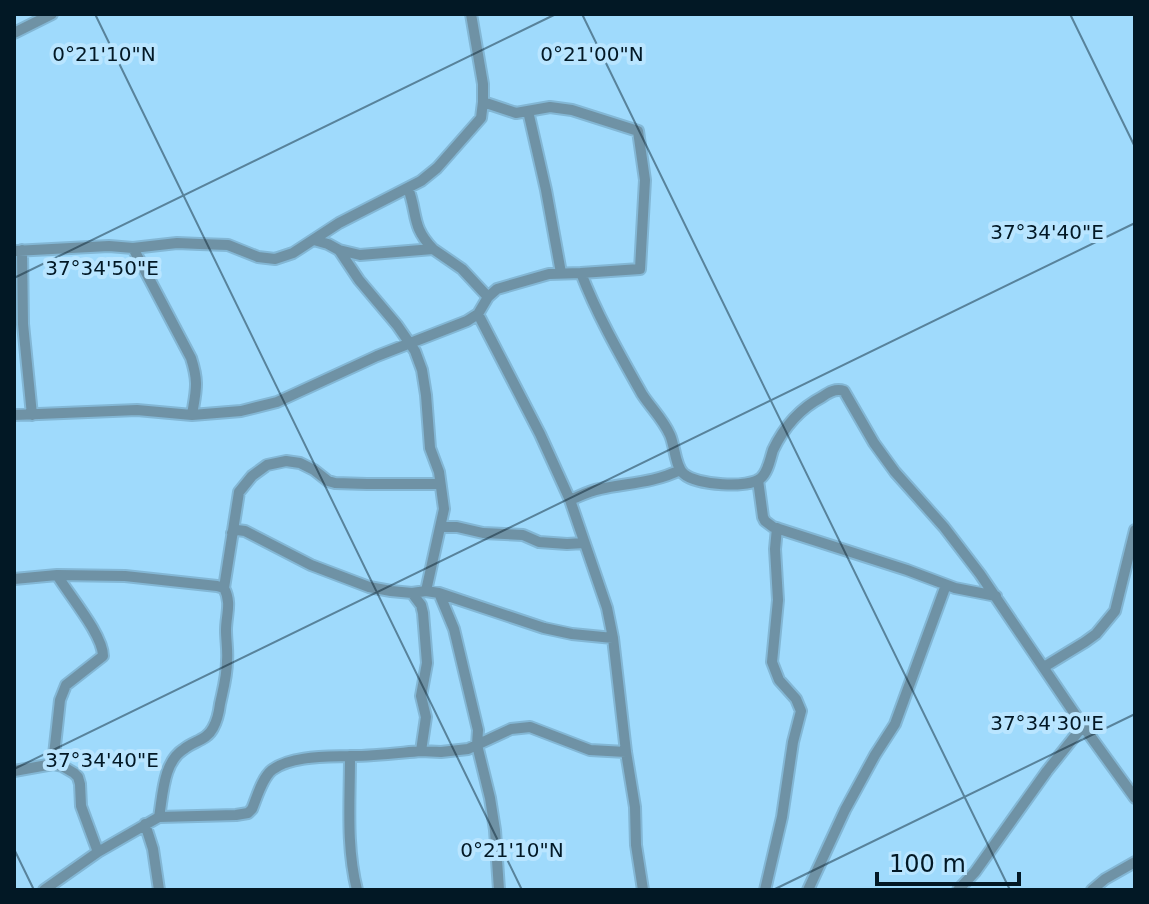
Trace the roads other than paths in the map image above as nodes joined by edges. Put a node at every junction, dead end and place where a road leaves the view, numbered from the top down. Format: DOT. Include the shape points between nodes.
graph roads {
  1 [pos="52,14"];
  2 [pos="471,14"];
  3 [pos="14,33"];
  4 [pos="483,102"];
  5 [pos="528,111"];
  6 [pos="408,188"];
  7 [pos="314,240"];
  8 [pos="133,248"];
  9 [pos="433,249"];
  10 [pos="18,250"];
  11 [pos="339,250"];
  12 [pos="561,273"];
  13 [pos="581,273"];
  14 [pos="488,297"];
  15 [pos="478,314"];
  16 [pos="18,325"];
  17 [pos="410,345"];
  18 [pos="14,415"];
  19 [pos="32,415"];
  20 [pos="192,415"];
  21 [pos="680,470"];
  22 [pos="758,480"];
  23 [pos="440,484"];
  24 [pos="570,500"];
  25 [pos="441,527"];
  26 [pos="777,528"];
  27 [pos="1135,530"];
  28 [pos="232,533"];
  29 [pos="584,543"];
  30 [pos="57,575"];
  31 [pos="14,579"];
  32 [pos="946,585"];
  33 [pos="224,588"];
  34 [pos="426,591"];
  35 [pos="412,593"];
  36 [pos="439,593"];
  37 [pos="996,596"];
  38 [pos="613,638"];
  39 [pos="1044,667"];
  40 [pos="1083,726"];
  41 [pos="477,745"];
  42 [pos="421,751"];
  43 [pos="626,752"];
  44 [pos="350,756"];
  45 [pos="53,764"];
  46 [pos="14,771"];
  47 [pos="1135,798"];
  48 [pos="159,817"];
  49 [pos="145,824"];
  50 [pos="98,852"];
  51 [pos="1135,862"];
  52 [pos="47,889"];
  53 [pos="159,890"];
  54 [pos="357,890"];
  55 [pos="499,890"];
  56 [pos="643,890"];
  57 [pos="765,890"];
  58 [pos="808,890"];
  59 [pos="958,890"];
  60 [pos="1092,890"];
  1 -- 3 [label="street"];
  2 -- 4 [label="street"];
  4 -- 5 [label="street" via="516,113"];
  4 -- 6 [label="street" via="481,118 467,135 432,173"];
  5 -- 12 [label="street"];
  5 -- 13 [label="street" via="572,110 638,131 645,180 640,269"];
  6 -- 7 [label="street"];
  6 -- 9 [label="street" via="417,227"];
  7 -- 8 [label="street" via="275,259 228,245"];
  7 -- 11 [label="street"];
  8 -- 10 [label="street"];
  8 -- 20 [label="street" via="191,358 198,388"];
  9 -- 11 [label="street" via="367,255"];
  9 -- 14 [label="street"];
  10 -- 16 [label="street"];
  11 -- 17 [label="street"];
  12 -- 13 [label="street"];
  12 -- 14 [label="street" via="497,289"];
  13 -- 21 [label="street" via="644,396 669,433"];
  14 -- 15 [label="street"];
  15 -- 17 [label="street"];
  15 -- 24 [label="street"];
  16 -- 19 [label="street"];
  17 -- 20 [label="street" via="277,402"];
  17 -- 23 [label="street" via="422,370 430,448"];
  18 -- 19 [label="street"];
  19 -- 20 [label="street" via="137,410"];
  21 -- 22 [label="street" via="693,480 710,483"];
  21 -- 24 [label="street"];
  22 -- 26 [label="street" via="763,517"];
  22 -- 37 [label="street" via="794,417 822,396 842,390 885,458"];
  23 -- 25 [label="street"];
  23 -- 28 [label="street" via="335,483 300,463 274,462 239,492"];
  24 -- 29 [label="street"];
  25 -- 29 [label="street" via="523,535 539,542"];
  25 -- 34 [label="street"];
  26 -- 32 [label="street"];
  26 -- 57 [label="street" via="772,662 801,711"];
  27 -- 39 [label="street" via="1115,611 1096,634"];
  28 -- 33 [label="street"];
  28 -- 35 [label="street" via="245,531 369,587"];
  29 -- 38 [label="street"];
  30 -- 31 [label="street"];
  30 -- 33 [label="street" via="125,576"];
  30 -- 45 [label="street" via="104,653 66,685"];
  32 -- 37 [label="street"];
  32 -- 58 [label="street" via="895,724 845,810"];
  33 -- 48 [label="street" via="229,600 227,660 218,715 208,735 172,761"];
  34 -- 35 [label="street"];
  34 -- 36 [label="street"];
  35 -- 42 [label="street" via="425,622"];
  36 -- 38 [label="street" via="544,628"];
  36 -- 41 [label="street" via="457,641"];
  37 -- 39 [label="street"];
  38 -- 43 [label="street"];
  39 -- 40 [label="street"];
  40 -- 47 [label="street"];
  40 -- 59 [label="street"];
  41 -- 42 [label="street" via="459,751"];
  41 -- 43 [label="street" via="511,729 530,727 590,750"];
  41 -- 55 [label="street" via="495,830"];
  42 -- 44 [label="street"];
  43 -- 56 [label="street"];
  44 -- 48 [label="street" via="317,757 273,769 248,813"];
  44 -- 54 [label="street" via="348,822"];
  45 -- 46 [label="street"];
  45 -- 50 [label="street" via="78,777 81,806"];
  48 -- 49 [label="street"];
  49 -- 50 [label="street"];
  49 -- 53 [label="street"];
  50 -- 52 [label="street"];
  51 -- 60 [label="street"];
}
